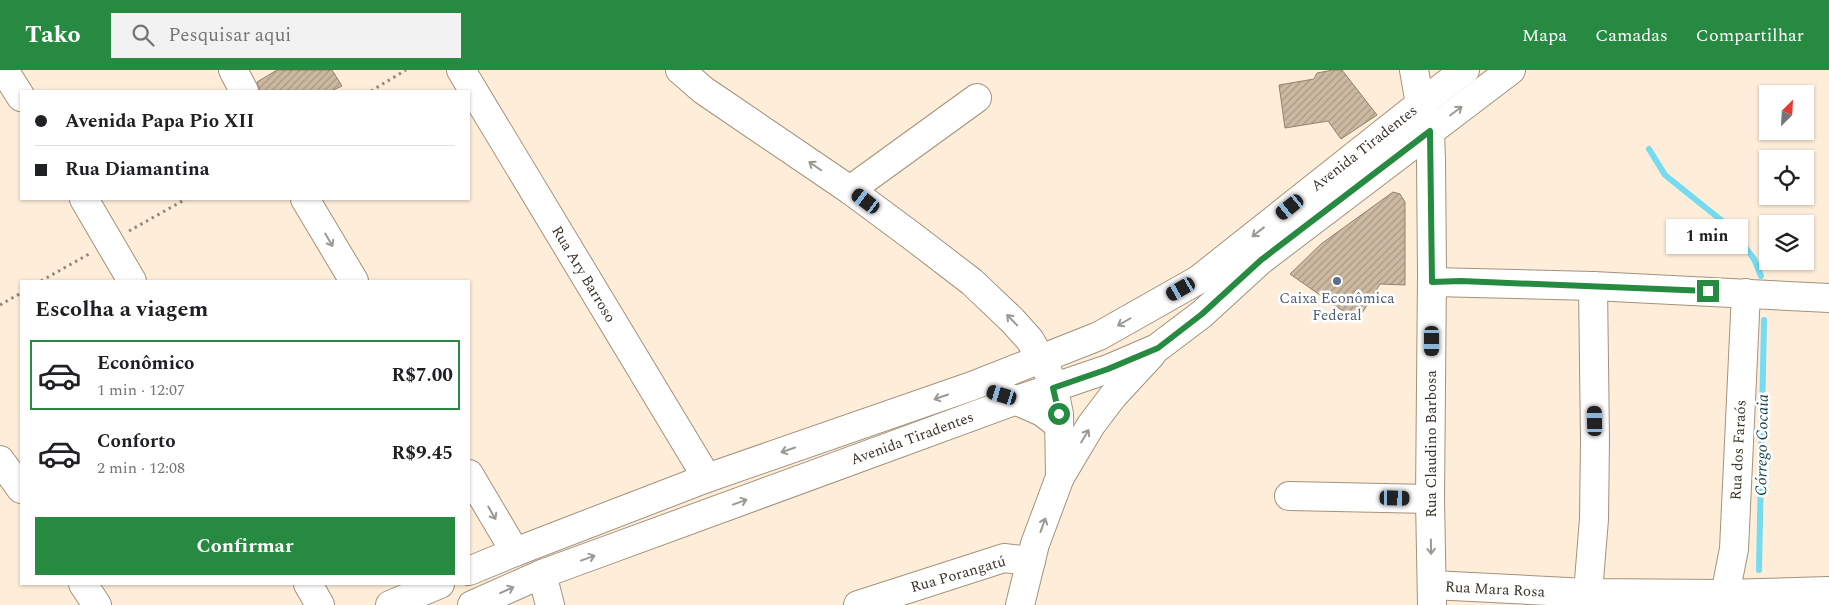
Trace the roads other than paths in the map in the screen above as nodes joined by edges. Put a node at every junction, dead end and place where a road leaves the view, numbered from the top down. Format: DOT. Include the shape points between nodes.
graph roads {
  1 [pos="4,70"];
  2 [pos="233,70"];
  3 [pos="461,70"];
  4 [pos="680,70"];
  5 [pos="1414,70"];
  6 [pos="1465,70"];
  7 [pos="1511,70"];
  8 [pos="243,90"];
  9 [pos="20,95"];
  10 [pos="977,98"];
  11 [pos="1420,104"];
  12 [pos="1430,131"];
  13 [pos="850,190"];
  14 [pos="85,200"];
  15 [pos="306,200"];
  16 [pos="131,280"];
  17 [pos="353,280"];
  18 [pos="1432,282"];
  19 [pos="1593,286"];
  20 [pos="1746,293"];
  21 [pos="1829,298"];
  22 [pos="1158,348"];
  23 [pos="1041,358"];
  24 [pos="972,386"];
  25 [pos="1053,388"];
  26 [pos="1017,400"];
  27 [pos="1059,426"];
  28 [pos="0,460"];
  29 [pos="470,476"];
  30 [pos="708,478"];
  31 [pos="1060,478"];
  32 [pos="20,488"];
  33 [pos="1289,496"];
  34 [pos="1430,499"];
  35 [pos="515,552"];
  36 [pos="1031,561"];
  37 [pos="470,571"];
  38 [pos="542,574"];
  39 [pos="84,585"];
  40 [pos="309,585"];
  41 [pos="438,585"];
  42 [pos="1829,591"];
  43 [pos="1432,595"];
  44 [pos="1587,599"];
  45 [pos="1723,600"];
  46 [pos="98,605"];
  47 [pos="320,605"];
  48 [pos="390,605"];
  49 [pos="472,605"];
  50 [pos="550,605"];
  51 [pos="858,605"];
  52 [pos="1020,605"];
  1 -- 9 [label="street"];
  2 -- 8 [label="street"];
  3 -- 30 [label="street, Rua Ary Barroso"];
  13 -- 4 [label="street, one-way"];
  5 -- 11 [label="street, Rua Claudino Barbosa"];
  6 -- 11 [label="street, Avenida Tiradentes"];
  12 -- 7 [label="street, Avenida Tiradentes, one-way"];
  10 -- 13 [label="street"];
  11 -- 12 [label="street, Rua Claudino Barbosa"];
  11 -- 23 [label="street, Avenida Tiradentes, one-way" via="1198,280 1099,336"];
  12 -- 18 [label="street, Rua Claudino Barbosa"];
  12 -- 22 [label="street, Avenida Tiradentes" via="1261,260 1202,314"];
  23 -- 13 [label="street, one-way" via="1012,320 972,282"];
  14 -- 16 [label="street"];
  15 -- 17 [label="street, one-way"];
  18 -- 19 [label="street"];
  18 -- 34 [label="street, Rua Claudino Barbosa"];
  19 -- 20 [label="street"];
  19 -- 44 [label="street" via="1594,519"];
  20 -- 21 [label="street"];
  20 -- 45 [label="street, Rua dos Faraós" via="1734,550"];
  22 -- 25 [label="street, Avenida Tiradentes"];
  31 -- 22 [label="street, one-way" via="1091,425"];
  23 -- 24 [label="street, Avenida Tiradentes"];
  23 -- 25 [label="street"];
  24 -- 26 [label="street"];
  24 -- 30 [label="street, Avenida Tiradentes, one-way"];
  25 -- 26 [label="street, Avenida Tiradentes"];
  25 -- 27 [label="street"];
  26 -- 27 [label="street" via="1042,412"];
  38 -- 26 [label="street, Avenida Tiradentes, one-way"];
  27 -- 31 [label="street"];
  28 -- 32 [label="street"];
  29 -- 35 [label="street, one-way"];
  30 -- 35 [label="street, Avenida Tiradentes"];
  36 -- 31 [label="street, one-way"];
  33 -- 34 [label="street"];
  34 -- 43 [label="street, Rua Claudino Barbosa, one-way"];
  35 -- 37 [label="street, Avenida Tiradentes"];
  36 -- 51 [label="street, Rua Porangatú" via="1004,558"];
  36 -- 52 [label="street"];
  49 -- 38 [label="street, Avenida Tiradentes, one-way"];
  38 -- 50 [label="street"];
  39 -- 46 [label="street"];
  40 -- 47 [label="street"];
  41 -- 48 [label="street"];
  42 -- 45 [label="street, Rua Mara Rosa"];
  43 -- 44 [label="street, Rua Mara Rosa"];
  44 -- 45 [label="street, Rua Mara Rosa"];
}
